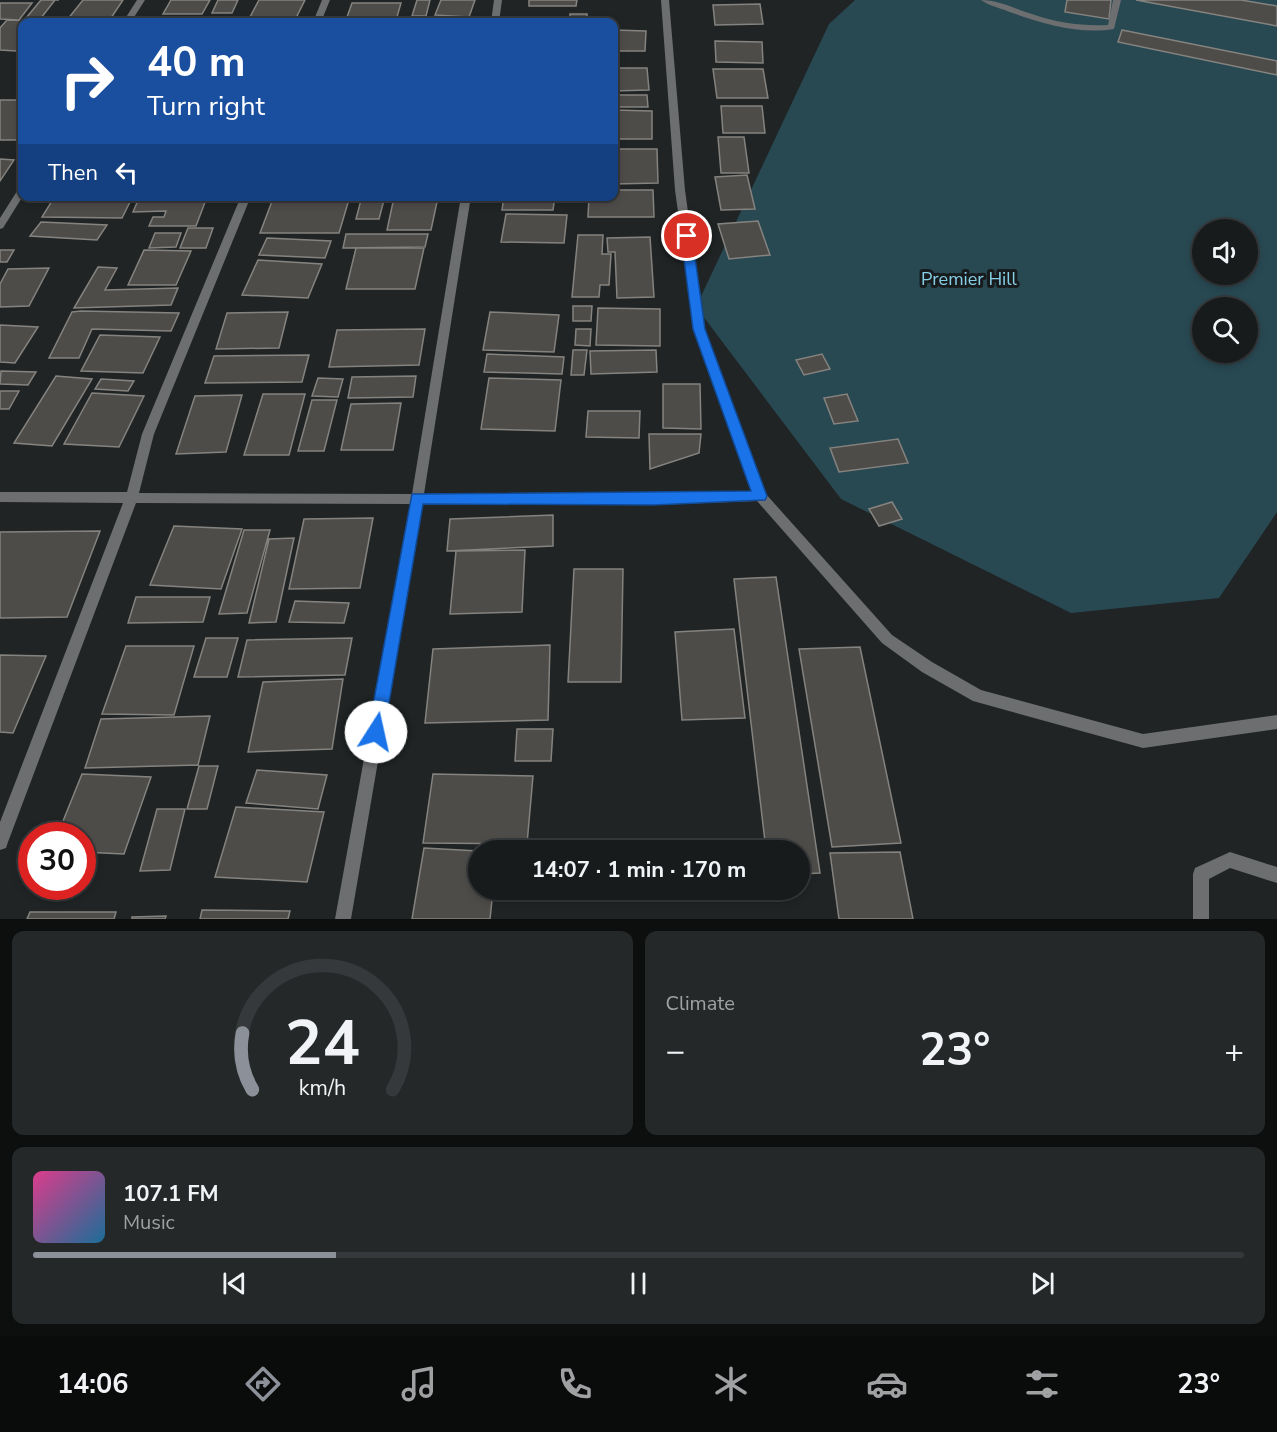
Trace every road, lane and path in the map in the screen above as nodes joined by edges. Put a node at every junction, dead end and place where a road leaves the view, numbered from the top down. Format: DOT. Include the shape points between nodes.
graph roads {
  1 [pos="141,0"];
  2 [pos="326,0"];
  3 [pos="498,0"];
  4 [pos="666,0"];
  5 [pos="985,0"];
  6 [pos="1117,0"];
  7 [pos="130,18"];
  8 [pos="319,18"];
  9 [pos="496,18"];
  10 [pos="18,197"];
  11 [pos="244,201"];
  12 [pos="465,201"];
  13 [pos="0,226"];
  14 [pos="132,496"];
  15 [pos="760,496"];
  16 [pos="0,497"];
  17 [pos="417,498"];
  18 [pos="1277,722"];
  19 [pos="0,842"];
  20 [pos="1277,875"];
  21 [pos="343,919"];
  22 [pos="1201,919"];
  1 -- 7 [label="street"];
  2 -- 8 [label="street"];
  3 -- 9 [label="street"];
  4 -- 15 [label="street" via="680,190 699,329"];
  5 -- 6 [label="street" via="1045,22 1091,29 1111,27"];
  10 -- 13 [label="street"];
  11 -- 14 [label="street" via="148,434"];
  12 -- 17 [label="street"];
  14 -- 16 [label="street"];
  14 -- 17 [label="street"];
  14 -- 19 [label="street"];
  15 -- 17 [label="street" via="654,500"];
  15 -- 18 [label="street" via="887,639 978,696 1143,741"];
  17 -- 21 [label="street"];
  20 -- 22 [label="street" via="1230,860 1201,874"];
}
